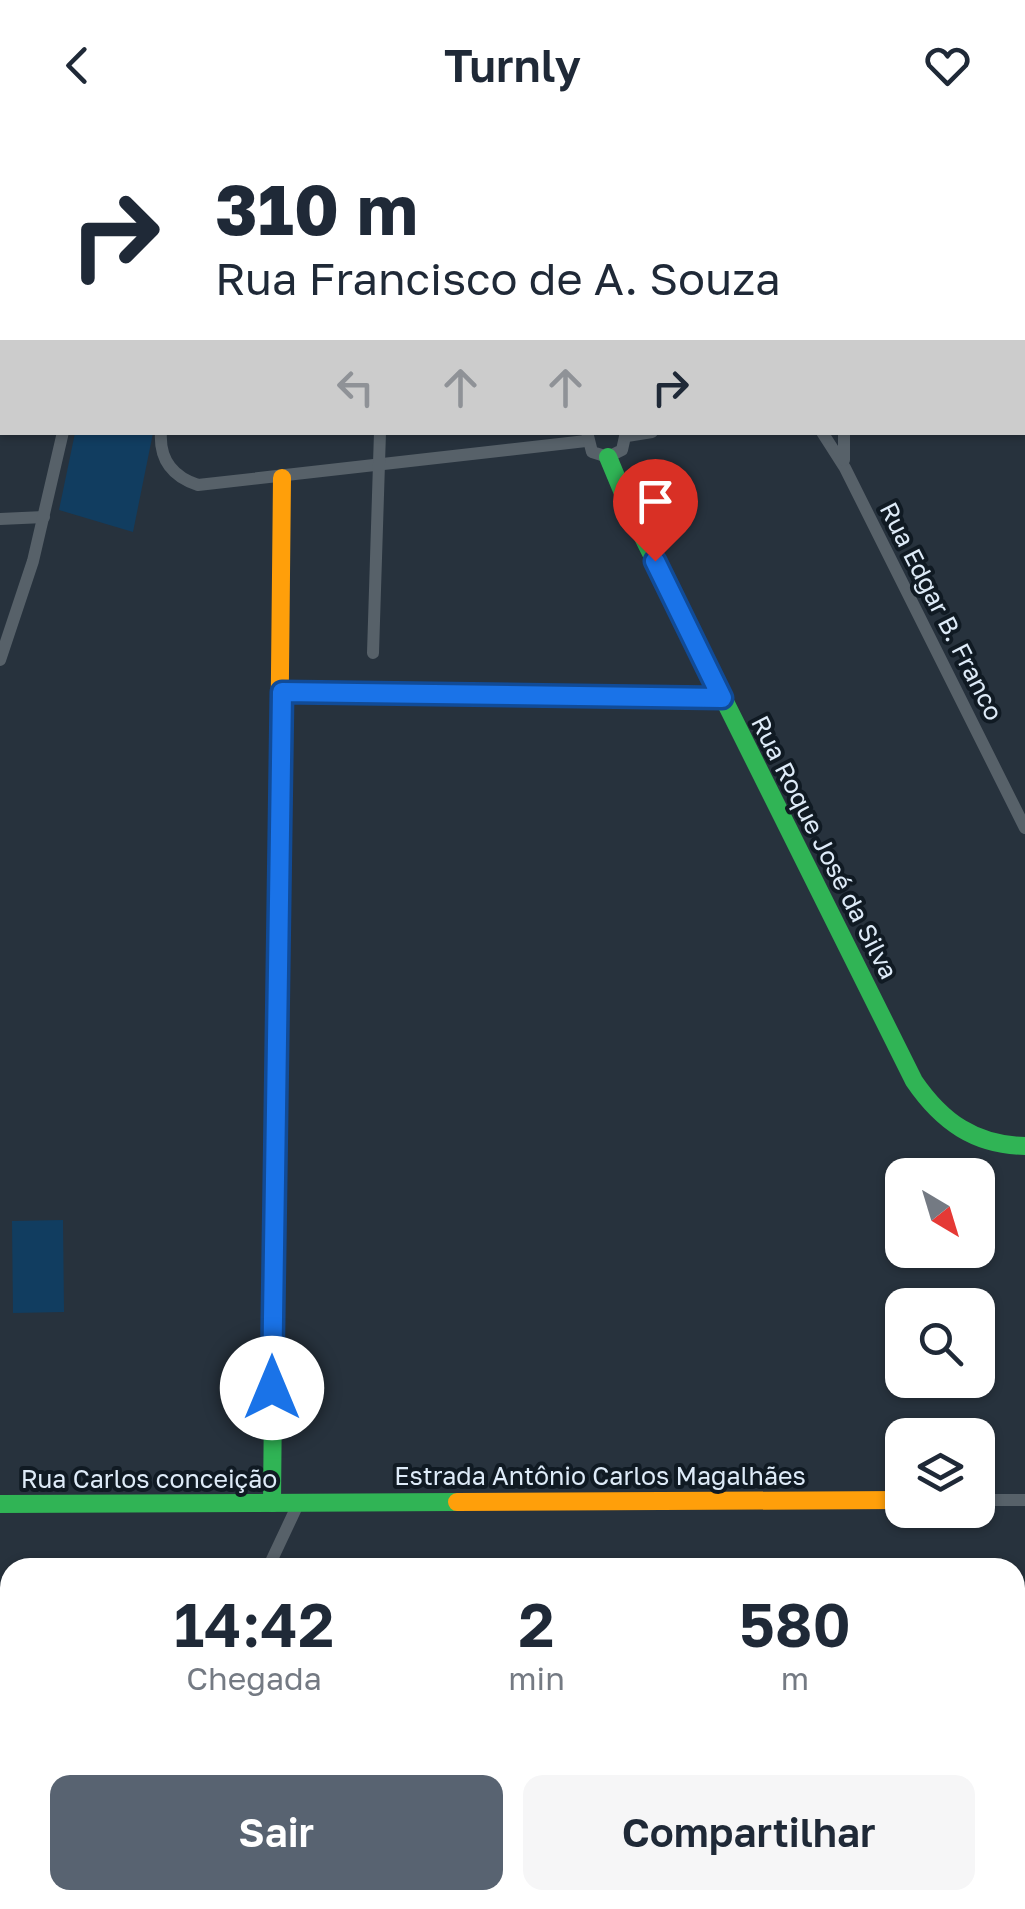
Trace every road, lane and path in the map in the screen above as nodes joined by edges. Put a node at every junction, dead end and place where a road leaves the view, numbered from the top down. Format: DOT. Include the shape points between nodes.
graph roads {
  1 [pos="62,435"];
  2 [pos="161,435"];
  3 [pos="380,435"];
  4 [pos="626,435"];
  5 [pos="824,435"];
  6 [pos="844,435"];
  7 [pos="586,437"];
  8 [pos="608,457"];
  9 [pos="376,466"];
  10 [pos="845,468"];
  11 [pos="282,478"];
  12 [pos="44,517"];
  13 [pos="0,519"];
  14 [pos="373,652"];
  15 [pos="0,660"];
  16 [pos="282,692"];
  17 [pos="722,698"];
  18 [pos="1025,828"];
  19 [pos="1025,1146"];
  20 [pos="885,1500"];
  21 [pos="995,1500"];
  22 [pos="1025,1500"];
  23 [pos="272,1502"];
  24 [pos="298,1502"];
  25 [pos="0,1504"];
  26 [pos="273,1558"];
  1 -- 12 [label="street"];
  2 -- 11 [label="street" via="164,460 185,481 215,486"];
  3 -- 9 [label="street"];
  4 -- 8 [label="street" via="622,450"];
  5 -- 10 [label="street, Rua Edgar B. Franco"];
  6 -- 10 [label="street, Rua Edgar B. Franco"];
  7 -- 8 [label="street" via="592,452"];
  7 -- 9 [label="street"];
  8 -- 17 [label="street, Rua Roque José da Silva"];
  9 -- 11 [label="street"];
  9 -- 14 [label="street"];
  10 -- 18 [label="street, Rua Edgar B. Franco"];
  11 -- 16 [label="street"];
  12 -- 13 [label="street"];
  12 -- 15 [label="street"];
  16 -- 17 [label="street"];
  16 -- 23 [label="street"];
  17 -- 19 [label="street, Rua Roque José da Silva" via="927,1102 961,1132"];
  20 -- 24 [label="street, Estrada Antônio Carlos Magalhães"];
  21 -- 22 [label="street"];
  23 -- 24 [label="street, Rua Carlos conceição"];
  23 -- 25 [label="street, Rua Carlos conceição"];
  24 -- 26 [label="street"];
}
